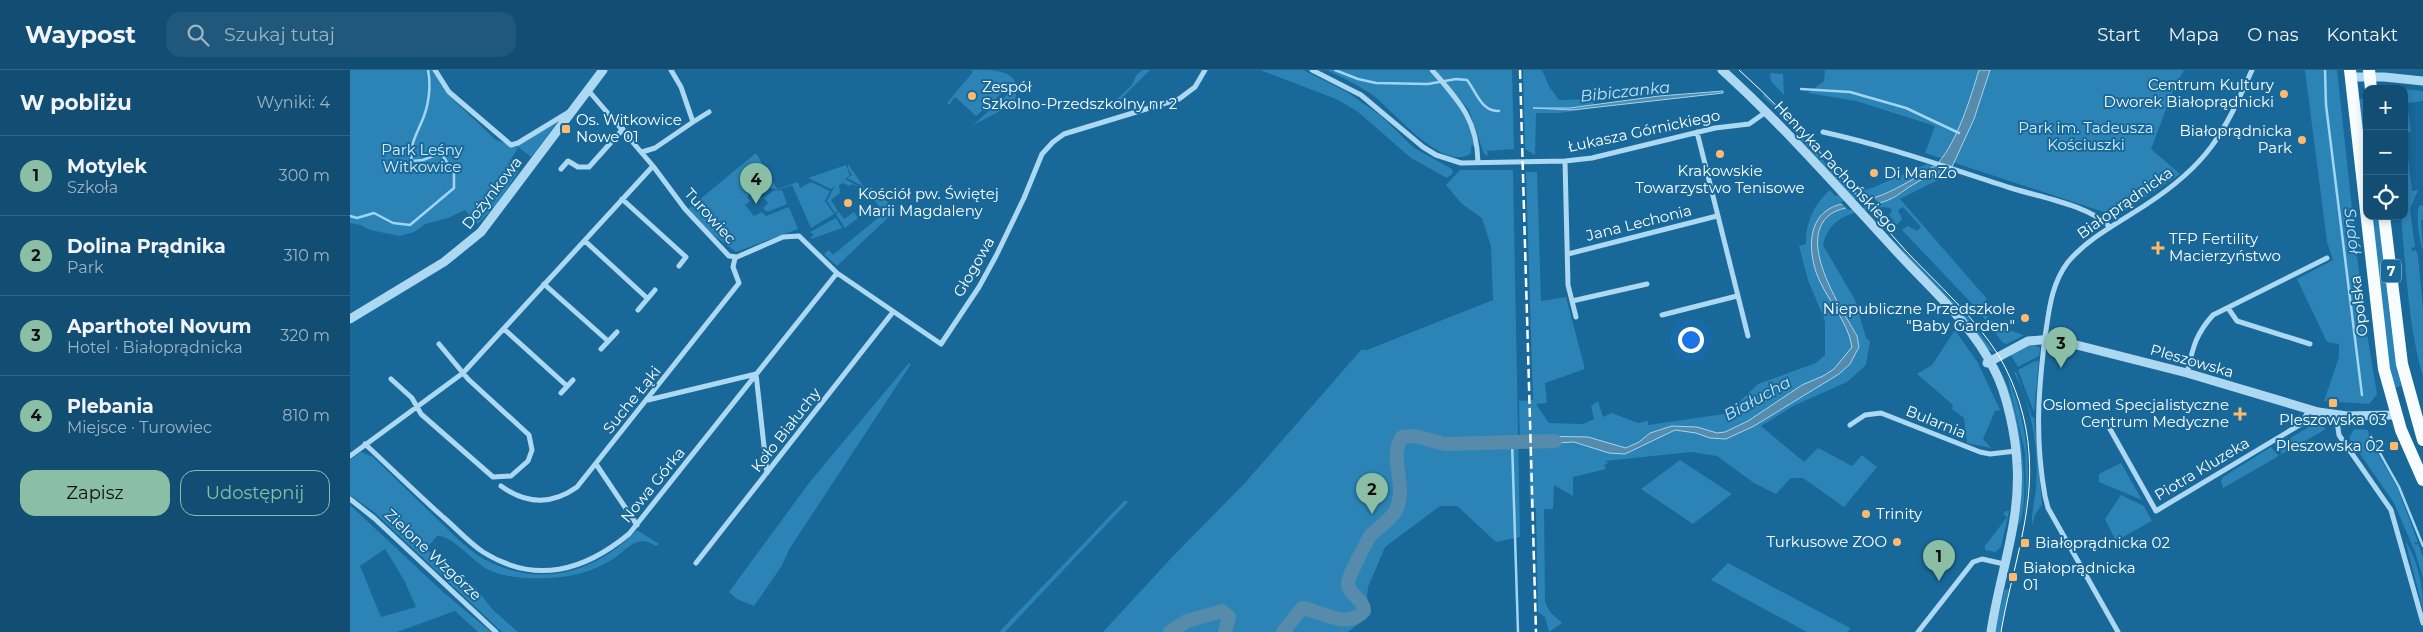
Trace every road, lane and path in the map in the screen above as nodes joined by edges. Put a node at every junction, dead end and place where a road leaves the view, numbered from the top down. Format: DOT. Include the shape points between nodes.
graph roads {
  1 [pos="435,70"];
  2 [pos="604,70"];
  3 [pos="671,70"];
  4 [pos="1205,70"];
  5 [pos="1312,70"];
  6 [pos="1432,70"];
  7 [pos="1722,70"];
  8 [pos="2251,72"];
  9 [pos="2350,74"];
  10 [pos="2370,78"];
  11 [pos="2423,81"];
  12 [pos="588,90"];
  13 [pos="571,111"];
  14 [pos="709,112"];
  15 [pos="1766,112"];
  16 [pos="693,122"];
  17 [pos="623,129"];
  18 [pos="1697,132"];
  19 [pos="1823,132"];
  20 [pos="642,152"];
  21 [pos="1565,161"];
  22 [pos="1478,162"];
  23 [pos="653,166"];
  24 [pos="562,169"];
  25 [pos="622,199"];
  26 [pos="1717,216"];
  27 [pos="2384,220"];
  28 [pos="2110,227"];
  29 [pos="585,241"];
  30 [pos="1568,254"];
  31 [pos="735,258"];
  32 [pos="2327,258"];
  33 [pos="678,266"];
  34 [pos="837,273"];
  35 [pos="544,284"];
  36 [pos="1647,284"];
  37 [pos="655,290"];
  38 [pos="1737,296"];
  39 [pos="647,298"];
  40 [pos="1572,301"];
  41 [pos="2228,308"];
  42 [pos="638,310"];
  43 [pos="893,312"];
  44 [pos="1662,315"];
  45 [pos="1576,317"];
  46 [pos="350,319"];
  47 [pos="504,329"];
  48 [pos="617,332"];
  49 [pos="1748,336"];
  50 [pos="2045,338"];
  51 [pos="608,342"];
  52 [pos="439,344"];
  53 [pos="941,344"];
  54 [pos="2310,344"];
  55 [pos="601,349"];
  56 [pos="1988,362"];
  57 [pos="463,373"];
  58 [pos="2187,373"];
  59 [pos="756,374"];
  60 [pos="391,379"];
  61 [pos="573,380"];
  62 [pos="567,386"];
  63 [pos="561,393"];
  64 [pos="648,400"];
  65 [pos="416,406"];
  66 [pos="2310,410"];
  67 [pos="2336,415"];
  68 [pos="2396,415"];
  69 [pos="1850,425"];
  70 [pos="2110,429"];
  71 [pos="2423,440"];
  72 [pos="365,444"];
  73 [pos="2016,451"];
  74 [pos="350,456"];
  75 [pos="596,464"];
  76 [pos="767,474"];
  77 [pos="2421,477"];
  78 [pos="502,486"];
  79 [pos="2423,486"];
  80 [pos="350,499"];
  81 [pos="637,525"];
  82 [pos="696,563"];
  83 [pos="2004,564"];
  84 [pos="2423,623"];
  85 [pos="496,632"];
  86 [pos="1918,632"];
  87 [pos="1991,632"];
  88 [pos="2118,632"];
  1 -- 13 [label="street" via="449,92 510,145"];
  2 -- 12 [label="street, Dożynkowa"];
  3 -- 16 [label="street" via="681,87"];
  4 -- 53 [label="street, Głogowa" via="1191,90 1175,101 1064,134 1053,142 1042,154 1024,198 979,287"];
  5 -- 22 [label="street, Łukasza Górnickiego" via="1361,95 1436,155 1461,163"];
  6 -- 22 [label="street" via="1470,120 1477,139"];
  7 -- 15 [label="street, Henryka Pachońskiego"];
  8 -- 28 [label="street, Białoprądnicka" via="2223,132 2204,158 2172,187"];
  9 -- 10 [label="street"];
  9 -- 68 [label="main road, Opolska / 7" via="2377,325"];
  10 -- 11 [label="street"];
  12 -- 13 [label="street, Dożynkowa"];
  12 -- 17 [label="street, Turowiec"];
  13 -- 46 [label="street, Dożynkowa" via="481,232 444,262"];
  14 -- 16 [label="street"];
  15 -- 18 [label="street, Łukasza Górnickiego" via="1749,124"];
  15 -- 56 [label="street, Henryka Pachońskiego" via="1954,311"];
  16 -- 20 [label="street" via="655,148"];
  17 -- 20 [label="street, Turowiec"];
  17 -- 24 [label="street" via="589,166 578,167 568,161"];
  18 -- 21 [label="street, Łukasza Górnickiego" via="1592,158"];
  18 -- 26 [label="street"];
  19 -- 28 [label="street" via="1926,160 2095,215"];
  20 -- 23 [label="street, Turowiec"];
  21 -- 22 [label="street, Łukasza Górnickiego"];
  21 -- 30 [label="street"];
  23 -- 25 [label="street"];
  23 -- 31 [label="street, Turowiec" via="685,210 722,250"];
  25 -- 29 [label="street"];
  25 -- 33 [label="street" via="686,257"];
  26 -- 30 [label="street, Jana Lechonia"];
  26 -- 38 [label="street"];
  27 -- 71 [label="main road, 7" via="2402,364"];
  28 -- 50 [label="street, Białoprądnicka" via="2078,252 2059,276 2050,302"];
  29 -- 35 [label="street"];
  29 -- 39 [label="street"];
  30 -- 40 [label="street" via="1568,286"];
  31 -- 34 [label="street, Turowiec" via="783,237 799,236"];
  31 -- 64 [label="street, Suche Łąki" via="733,267 739,283"];
  32 -- 41 [label="street"];
  34 -- 43 [label="street, Turowiec"];
  34 -- 59 [label="street, Nowa Górka"];
  35 -- 47 [label="street"];
  35 -- 51 [label="street"];
  36 -- 40 [label="street"];
  37 -- 39 [label="street"];
  38 -- 44 [label="street"];
  38 -- 49 [label="street"];
  39 -- 42 [label="street"];
  40 -- 45 [label="street"];
  41 -- 54 [label="street" via="2237,321"];
  41 -- 58 [label="street" via="2213,315 2200,328"];
  43 -- 53 [label="street, Turowiec"];
  43 -- 76 [label="street, Koło Białuchy"];
  47 -- 57 [label="street"];
  47 -- 62 [label="street"];
  48 -- 51 [label="street"];
  50 -- 56 [label="street, Pleszowska" via="2023,343"];
  50 -- 58 [label="street, Pleszowska"];
  50 -- 88 [label="street, Białoprądnicka" via="2038,401 2043,484 2048,508"];
  51 -- 55 [label="street"];
  52 -- 57 [label="street"];
  56 -- 73 [label="street, Henryka Pachońskiego" via="2003,389"];
  57 -- 65 [label="street"];
  57 -- 65 [label="street" via="529,435 532,445 530,457 514,474 503,478 490,476"];
  58 -- 66 [label="street, Pleszowska"];
  59 -- 64 [label="street"];
  59 -- 76 [label="street"];
  59 -- 81 [label="street, Nowa Górka"];
  60 -- 65 [label="street" via="412,398"];
  61 -- 62 [label="street"];
  62 -- 63 [label="street"];
  64 -- 75 [label="street, Suche Łąki"];
  65 -- 72 [label="street"];
  66 -- 67 [label="street, Pleszowska"];
  66 -- 70 [label="street, Piotra Kluzeka" via="2298,426 2156,512"];
  67 -- 68 [label="street, Pleszowska"];
  67 -- 84 [label="street" via="2339,435 2391,510"];
  68 -- 77 [label="main road, Opolska / 7"];
  69 -- 73 [label="street, Bularnia" via="1865,415 1881,413 1980,452"];
  72 -- 74 [label="street"];
  72 -- 81 [label="street, Nowa Górka" via="488,555 512,566 536,570 567,568 595,559"];
  73 -- 83 [label="street, Henryka Pachońskiego" via="2016,507"];
  75 -- 78 [label="street, Suche Łąki" via="577,487 554,498 530,500 516,496"];
  75 -- 81 [label="street"];
  76 -- 82 [label="street, Koło Białuchy"];
  77 -- 79 [label="main road, Opolska"];
  80 -- 85 [label="street, Zielone Wzgórze"];
  83 -- 86 [label="street" via="1982,559 1975,561"];
  83 -- 87 [label="street, Henryka Pachońskiego"];
}
